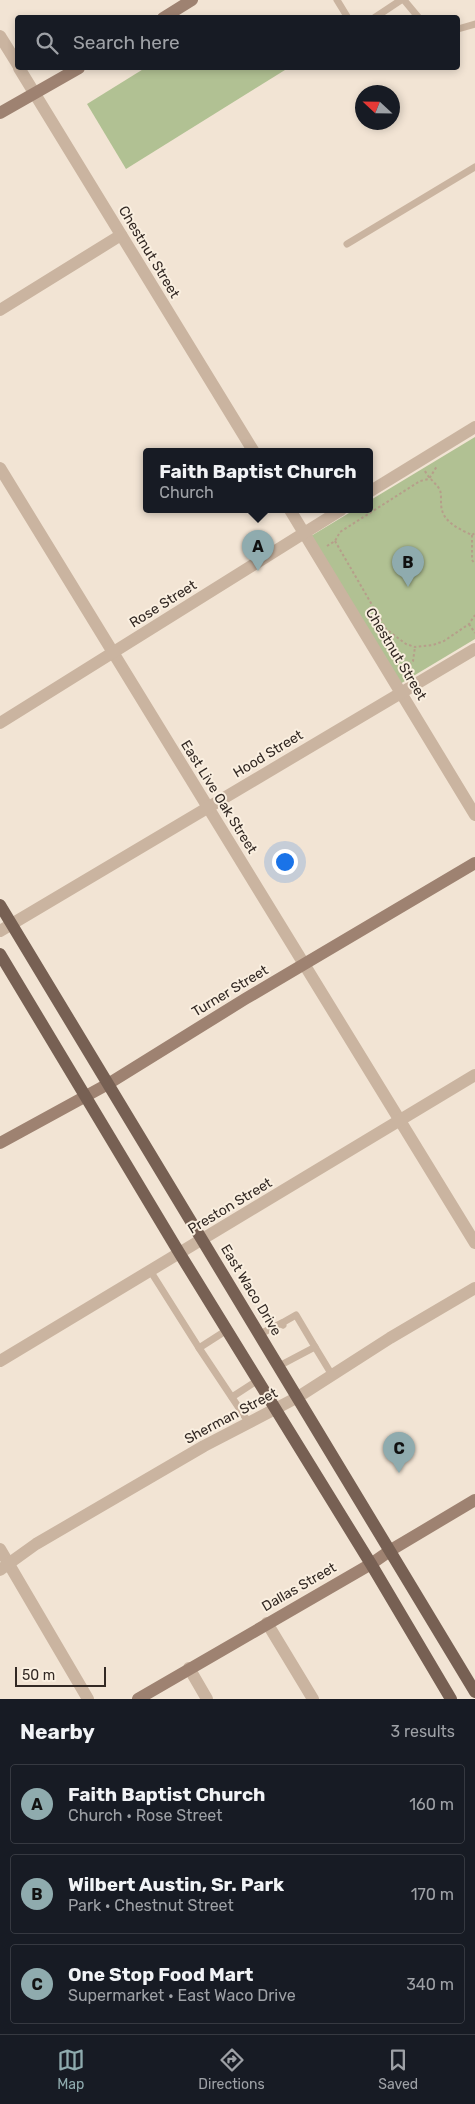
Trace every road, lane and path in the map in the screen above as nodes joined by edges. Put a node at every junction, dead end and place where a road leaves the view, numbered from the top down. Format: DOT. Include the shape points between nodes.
graph roads {
  1 [pos="192,0"];
  2 [pos="337,0"];
  3 [pos="402,0"];
  4 [pos="168,15"];
  5 [pos="346,15"];
  6 [pos="379,15"];
  7 [pos="416,15"];
  8 [pos="475,24"];
  9 [pos="460,28"];
  10 [pos="0,36"];
  11 [pos="15,61"];
  12 [pos="20,70"];
  13 [pos="77,70"];
  14 [pos="35,94"];
  15 [pos="0,113"];
  16 [pos="475,167"];
  17 [pos="121,236"];
  18 [pos="347,244"];
  19 [pos="0,310"];
  20 [pos="475,427"];
  21 [pos="252,448"];
  22 [pos="420,460"];
  23 [pos="0,468"];
  24 [pos="429,479"];
  25 [pos="373,489"];
  26 [pos="373,511"];
  27 [pos="292,513"];
  28 [pos="336,513"];
  29 [pos="370,513"];
  30 [pos="304,533"];
  31 [pos="475,533"];
  32 [pos="472,535"];
  33 [pos="335,541"];
  34 [pos="316,552"];
  35 [pos="475,564"];
  36 [pos="475,615"];
  37 [pos="469,624"];
  38 [pos="475,633"];
  39 [pos="415,647"];
  40 [pos="475,649"];
  41 [pos="113,653"];
  42 [pos="400,689"];
  43 [pos="0,723"];
  44 [pos="208,807"];
  45 [pos="475,815"];
  46 [pos="475,863"];
  47 [pos="0,905"];
  48 [pos="12,924"];
  49 [pos="0,931"];
  50 [pos="0,954"];
  51 [pos="305,964"];
  52 [pos="475,1075"];
  53 [pos="108,1084"];
  54 [pos="87,1096"];
  55 [pos="400,1120"];
  56 [pos="0,1143"];
  57 [pos="203,1240"];
  58 [pos="475,1244"];
  59 [pos="180,1254"];
  60 [pos="151,1272"];
  61 [pos="475,1288"];
  62 [pos="227,1330"];
  63 [pos="260,1334"];
  64 [pos="315,1347"];
  65 [pos="199,1348"];
  66 [pos="0,1361"];
  67 [pos="280,1366"];
  68 [pos="332,1375"];
  69 [pos="258,1380"];
  70 [pos="232,1397"];
  71 [pos="298,1397"];
  72 [pos="276,1409"];
  73 [pos="249,1423"];
  74 [pos="475,1500"];
  75 [pos="0,1549"];
  76 [pos="391,1550"];
  77 [pos="371,1564"];
  78 [pos="5,1567"];
  79 [pos="267,1623"];
  80 [pos="190,1668"];
  81 [pos="475,1692"];
  82 [pos="88,1699"];
  83 [pos="138,1699"];
  84 [pos="207,1699"];
  85 [pos="313,1699"];
  86 [pos="450,1699"];
  1 -- 4 [label="street"];
  2 -- 5 [label="lane"];
  3 -- 6 [label="lane"];
  3 -- 7 [label="lane"];
  8 -- 9 [label="lane"];
  10 -- 11 [label="street, Chestnut Street"];
  12 -- 14 [label="street, Chestnut Street"];
  13 -- 14 [label="street"];
  14 -- 15 [label="street"];
  14 -- 17 [label="street, Chestnut Street"];
  16 -- 18 [label="lane"];
  17 -- 19 [label="street"];
  17 -- 21 [label="street, Chestnut Street"];
  20 -- 22 [label="street"];
  22 -- 24 [label="path"];
  22 -- 25 [label="street"];
  23 -- 41 [label="street, East Live Oak Street"];
  24 -- 26 [label="path" via="420,481"];
  24 -- 32 [label="path" via="440,490 442,511 448,520"];
  27 -- 30 [label="street, Chestnut Street"];
  28 -- 30 [label="street, Rose Street"];
  29 -- 33 [label="path" via="340,532"];
  30 -- 34 [label="street, Chestnut Street"];
  30 -- 41 [label="street, Rose Street"];
  31 -- 32 [label="path"];
  32 -- 35 [label="path" via="472,560"];
  33 -- 34 [label="path"];
  33 -- 39 [label="path" via="386,630"];
  34 -- 42 [label="street, Chestnut Street"];
  36 -- 37 [label="path"];
  37 -- 38 [label="path"];
  37 -- 39 [label="path" via="444,641"];
  39 -- 42 [label="path" via="413,661 403,670"];
  40 -- 42 [label="street, Hood Street"];
  41 -- 43 [label="street, Rose Street"];
  41 -- 44 [label="street, East Live Oak Street"];
  42 -- 44 [label="street, Hood Street"];
  42 -- 45 [label="street, Chestnut Street"];
  44 -- 48 [label="street, Hood Street"];
  44 -- 51 [label="street, East Live Oak Street"];
  46 -- 51 [label="street, Turner Street"];
  47 -- 48 [label="main road, East Waco Drive"];
  48 -- 49 [label="street, Hood Street"];
  48 -- 53 [label="main road, East Waco Drive"];
  50 -- 54 [label="main road"];
  51 -- 53 [label="street, Turner Street"];
  51 -- 55 [label="street, East Live Oak Street"];
  52 -- 55 [label="street, Preston Street"];
  53 -- 54 [label="street, Turner Street"];
  53 -- 57 [label="main road, East Waco Drive"];
  54 -- 56 [label="street, Turner Street"];
  54 -- 59 [label="main road"];
  55 -- 57 [label="street, Preston Street"];
  55 -- 58 [label="street, East Live Oak Street"];
  57 -- 59 [label="street, Preston Street"];
  57 -- 63 [label="main road, East Waco Drive"];
  59 -- 60 [label="street, Preston Street"];
  59 -- 62 [label="main road"];
  60 -- 65 [label="lane"];
  60 -- 66 [label="street, Preston Street"];
  61 -- 68 [label="street, Sherman Street"];
  62 -- 65 [label="lane"];
  62 -- 69 [label="main road"];
  63 -- 64 [label="lane" via="296,1316"];
  63 -- 67 [label="main road, East Waco Drive"];
  64 -- 67 [label="lane"];
  64 -- 68 [label="lane"];
  65 -- 70 [label="lane"];
  67 -- 71 [label="main road, East Waco Drive"];
  68 -- 71 [label="street, Sherman Street"];
  69 -- 70 [label="lane"];
  69 -- 72 [label="main road"];
  70 -- 73 [label="lane"];
  71 -- 72 [label="street, Sherman Street"];
  71 -- 76 [label="main road, East Waco Drive"];
  72 -- 73 [label="street, Sherman Street"];
  72 -- 77 [label="main road"];
  73 -- 78 [label="street, Sherman Street" via="44,1540"];
  74 -- 76 [label="street, Dallas Street"];
  75 -- 78 [label="street"];
  76 -- 77 [label="street, Dallas Street"];
  76 -- 81 [label="main road, East Waco Drive"];
  77 -- 79 [label="street, Dallas Street"];
  77 -- 86 [label="main road"];
  78 -- 82 [label="street"];
  79 -- 80 [label="street, Dallas Street"];
  79 -- 85 [label="street"];
  80 -- 83 [label="street, Dallas Street"];
  80 -- 84 [label="street"];
}
